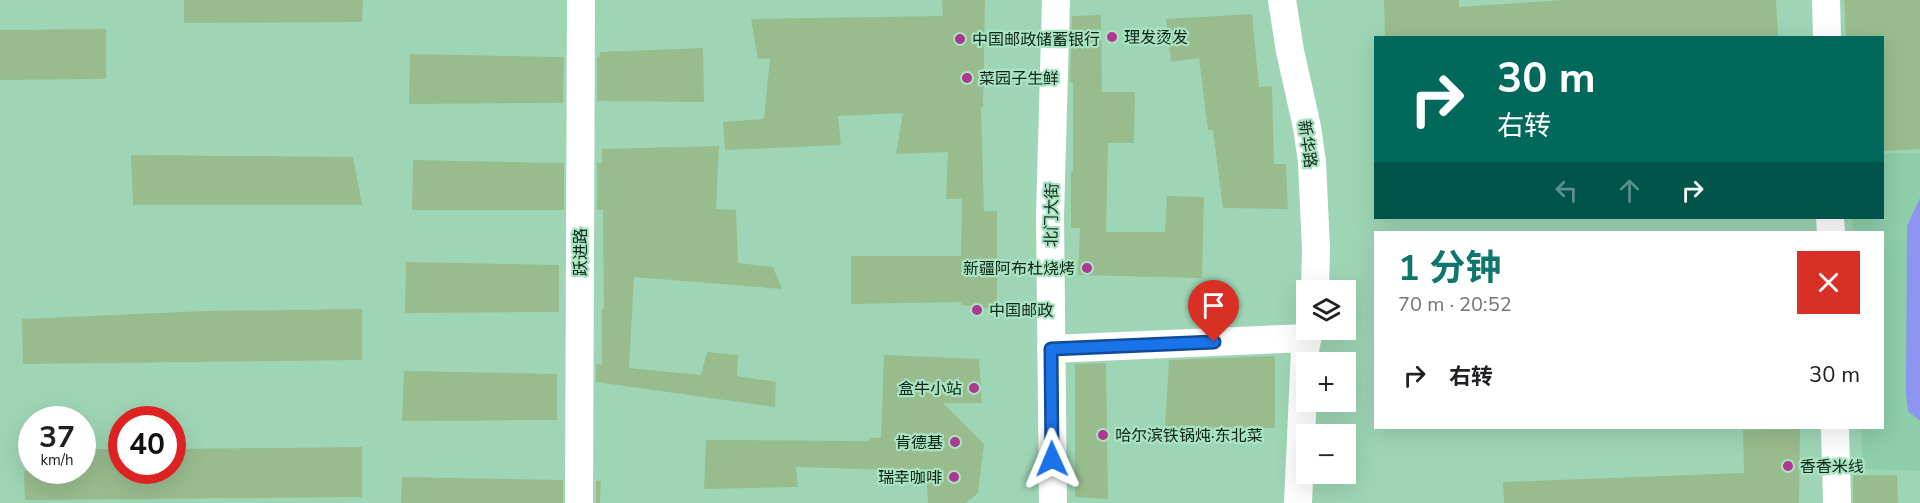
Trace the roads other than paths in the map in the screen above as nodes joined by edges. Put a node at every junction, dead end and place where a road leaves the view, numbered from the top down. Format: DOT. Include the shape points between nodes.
graph roads {
  1 [pos="581,0"];
  2 [pos="1056,0"];
  3 [pos="1282,0"];
  4 [pos="1826,0"];
  5 [pos="1827,36"];
  6 [pos="1315,280"];
  7 [pos="1296,335"];
  8 [pos="1308,340"];
  9 [pos="1051,349"];
  10 [pos="1835,429"];
  11 [pos="579,503"];
  12 [pos="1053,503"];
  13 [pos="1298,503"];
  14 [pos="1837,503"];
  1 -- 11 [label="street, 跃进路"];
  2 -- 9 [label="street, 北门大街"];
  3 -- 6 [label="street, 新华路" via="1312,162"];
  4 -- 5 [label="street"];
  7 -- 9 [label="street"];
  8 -- 13 [label="street"];
  9 -- 12 [label="street, 北门大街"];
  10 -- 14 [label="street"];
}
